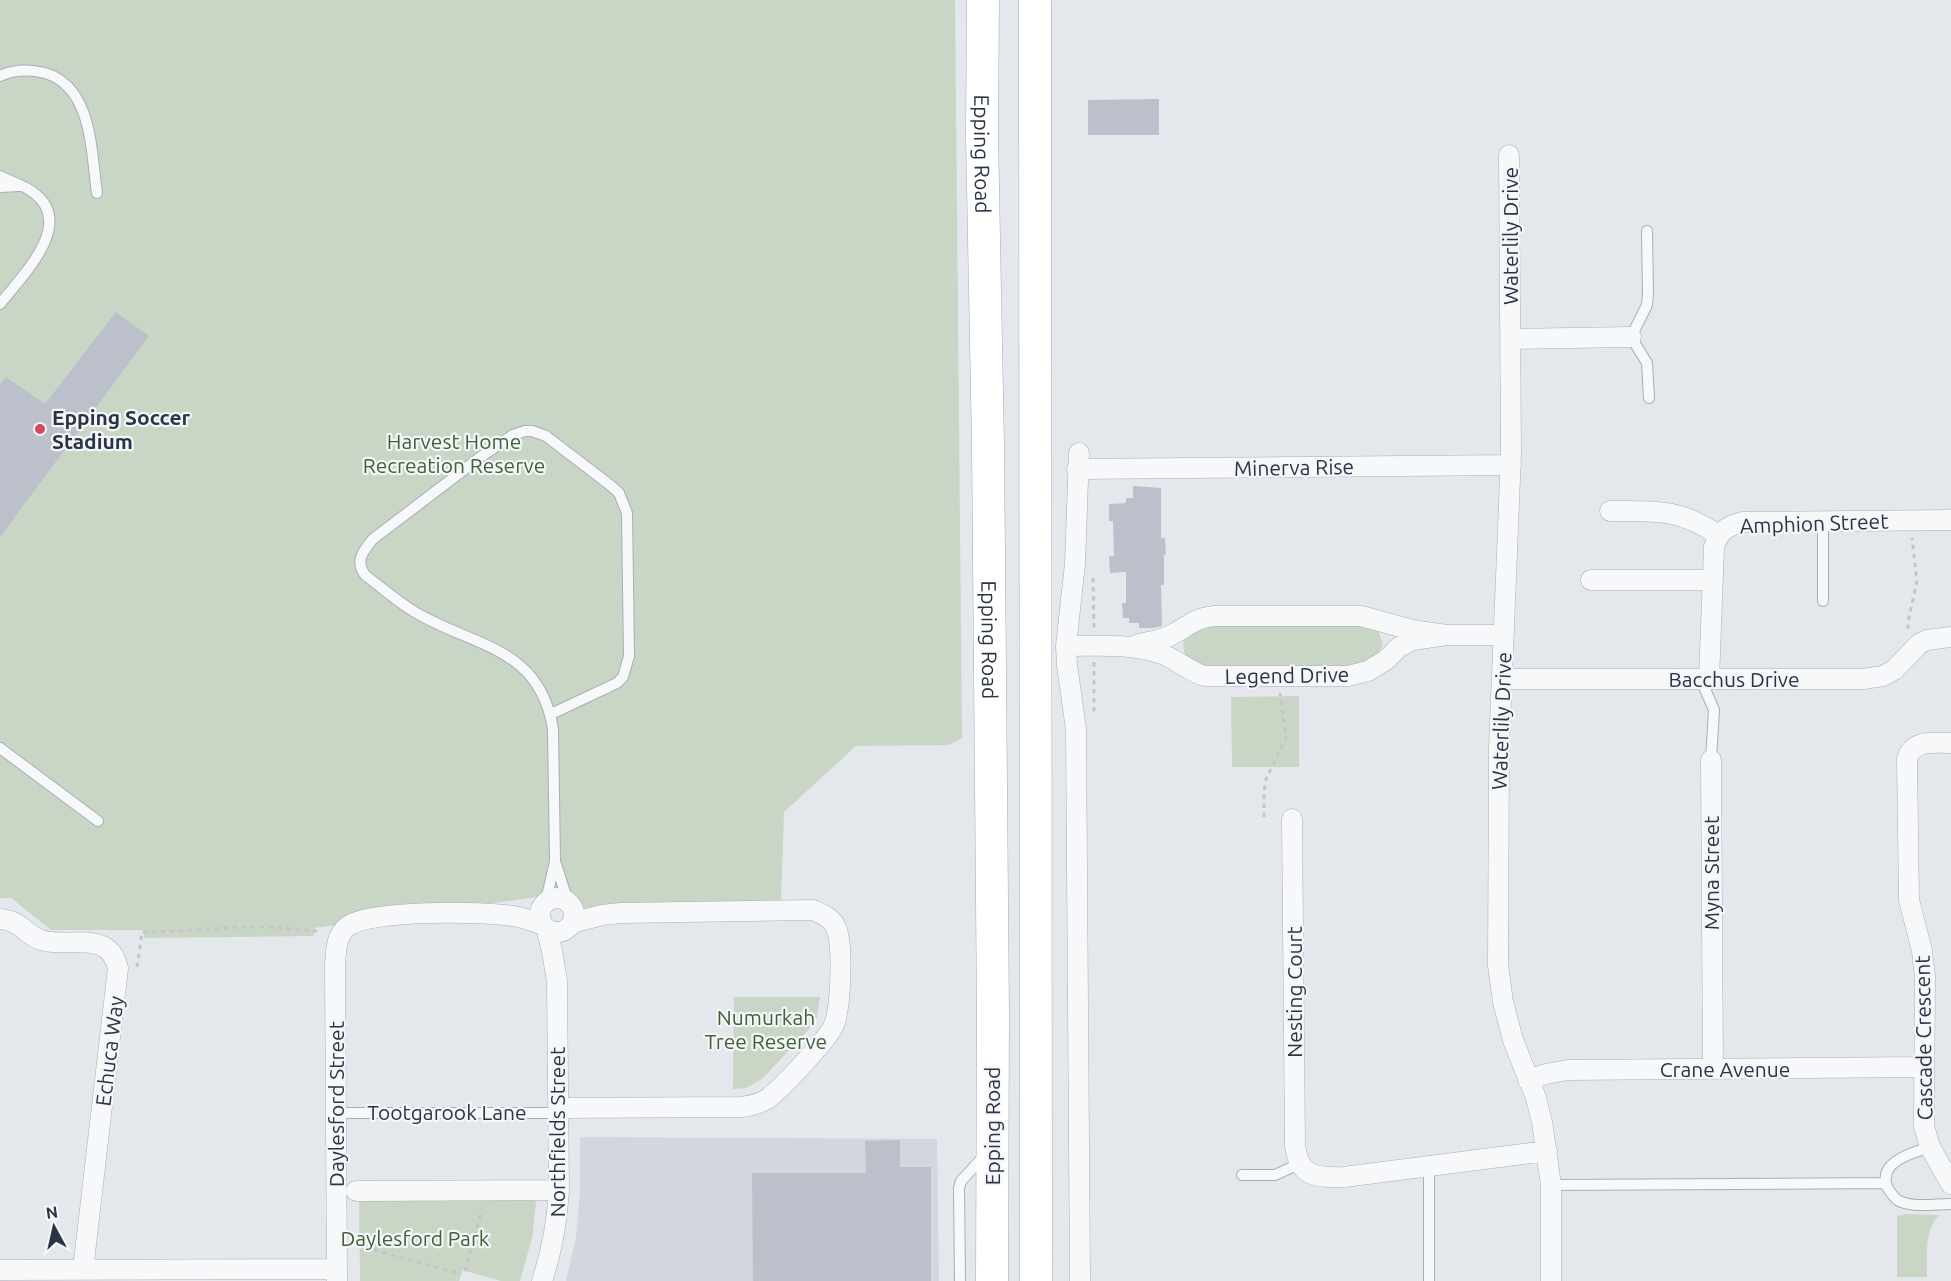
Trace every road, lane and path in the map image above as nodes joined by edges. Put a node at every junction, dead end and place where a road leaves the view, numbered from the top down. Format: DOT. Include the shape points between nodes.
graph roads {
  1 [pos="983,0"];
  2 [pos="1035,0"];
  3 [pos="0,76"];
  4 [pos="1509,154"];
  5 [pos="0,176"];
  6 [pos="22,186"];
  7 [pos="0,187"];
  8 [pos="97,193"];
  9 [pos="1647,231"];
  10 [pos="0,304"];
  11 [pos="1630,338"];
  12 [pos="1511,339"];
  13 [pos="1648,398"];
  14 [pos="1511,465"];
  15 [pos="1610,510"];
  16 [pos="1951,520"];
  17 [pos="1823,522"];
  18 [pos="1911,530"];
  19 [pos="1718,535"];
  20 [pos="1591,580"];
  21 [pos="1713,580"];
  22 [pos="1823,601"];
  23 [pos="1383,622"];
  24 [pos="1187,624"];
  25 [pos="1446,634"];
  26 [pos="1504,635"];
  27 [pos="1951,637"];
  28 [pos="1066,646"];
  29 [pos="1122,646"];
  30 [pos="1910,654"];
  31 [pos="1386,660"];
  32 [pos="1186,666"];
  33 [pos="1280,676"];
  34 [pos="1502,679"];
  35 [pos="1705,680"];
  36 [pos="550,714"];
  37 [pos="1951,743"];
  38 [pos="0,748"];
  39 [pos="1711,760"];
  40 [pos="1264,817"];
  41 [pos="1292,819"];
  42 [pos="98,821"];
  43 [pos="555,861"];
  44 [pos="544,903"];
  45 [pos="490,914"];
  46 [pos="570,915"];
  47 [pos="0,919"];
  48 [pos="544,927"];
  49 [pos="317,931"];
  50 [pos="136,977"];
  51 [pos="557,981"];
  52 [pos="1923,1067"];
  53 [pos="1713,1069"];
  54 [pos="1528,1080"];
  55 [pos="558,1110"];
  56 [pos="336,1113"];
  57 [pos="1930,1147"];
  58 [pos="992,1148"];
  59 [pos="1547,1151"];
  60 [pos="1299,1164"];
  61 [pos="1429,1166"];
  62 [pos="1242,1175"];
  63 [pos="1886,1183"];
  64 [pos="1951,1184"];
  65 [pos="1551,1185"];
  66 [pos="559,1190"];
  67 [pos="356,1191"];
  68 [pos="487,1192"];
  69 [pos="1951,1204"];
  70 [pos="337,1243"];
  71 [pos="0,1270"];
  72 [pos="83,1270"];
  73 [pos="224,1275"];
  74 [pos="337,1275"];
  75 [pos="542,1281"];
  76 [pos="960,1281"];
  77 [pos="992,1281"];
  78 [pos="1036,1281"];
  79 [pos="1080,1281"];
  80 [pos="1429,1281"];
  81 [pos="1551,1281"];
  1 -- 58 [label="main road, Epping Road"];
  2 -- 78 [label="main road, Epping Road"];
  3 -- 8 [label="lane" via="33,70 51,75 67,86 79,101 86,120"];
  4 -- 12 [label="street, Waterlily Drive"];
  5 -- 6 [label="lane"];
  6 -- 7 [label="lane"];
  6 -- 10 [label="lane" via="35,193 46,207 50,221 48,238"];
  9 -- 11 [label="lane" via="1647,305"];
  11 -- 12 [label="street"];
  11 -- 13 [label="lane" via="1647,363"];
  12 -- 14 [label="street, Waterlily Drive"];
  14 -- 26 [label="street, Waterlily Drive"];
  14 -- 28 [label="street, Minerva Rise" via="1078,461 1075,564"];
  15 -- 19 [label="street" via="1674,513 1700,522"];
  16 -- 17 [label="street, Amphion Street"];
  17 -- 19 [label="street, Amphion Street" via="1742,522 1728,526"];
  17 -- 22 [label="lane"];
  18 -- 30 [label="path" via="1917,569 1908,622"];
  19 -- 21 [label="street, Amphion Street"];
  20 -- 21 [label="street"];
  21 -- 35 [label="street, Amphion Street"];
  23 -- 24 [label="street, Legend Drive" via="1360,615 1215,616"];
  23 -- 25 [label="street, Legend Drive"];
  23 -- 31 [label="street" via="1390,644"];
  24 -- 29 [label="street, Legend Drive" via="1156,641"];
  24 -- 32 [label="street" via="1179,640 1179,653"];
  25 -- 26 [label="street, Legend Drive"];
  25 -- 31 [label="street, Legend Drive" via="1413,640"];
  26 -- 34 [label="street, Waterlily Drive"];
  27 -- 30 [label="street, Bacchus Drive" via="1927,640"];
  28 -- 29 [label="street, Legend Drive"];
  28 -- 79 [label="street" via="1076,729"];
  29 -- 32 [label="street, Legend Drive" via="1156,652"];
  30 -- 35 [label="street, Bacchus Drive" via="1894,670 1875,678"];
  31 -- 33 [label="street, Legend Drive" via="1368,671 1348,676"];
  32 -- 33 [label="street, Legend Drive" via="1205,676"];
  33 -- 40 [label="path" via="1286,738 1266,779"];
  34 -- 35 [label="street, Bacchus Drive"];
  34 -- 54 [label="street, Waterlily Drive" via="1498,965 1503,1002"];
  35 -- 39 [label="lane, Myna Street" via="1714,710"];
  36 -- 36 [label="lane" via="538,687 515,660 419,615 366,576 360,562 373,539 482,456 525,430 546,436 610,485 619,493 627,513 629,642 623,677"];
  36 -- 43 [label="lane"];
  37 -- 52 [label="street, Cascade Crescent" via="1916,745 1907,759 1910,900 1925,977"];
  38 -- 42 [label="lane"];
  39 -- 53 [label="street, Myna Street"];
  41 -- 60 [label="street, Nesting Court" via="1295,1144"];
  43 -- 44 [label="lane"];
  43 -- 46 [label="lane"];
  44 -- 45 [label="street"];
  44 -- 46 [label="street" via="557,897"];
  44 -- 48 [label="street" via="539,915"];
  45 -- 48 [label="street" via="531,920"];
  45 -- 56 [label="street, Daylesford Street" via="380,916 345,928 338,941 336,964"];
  46 -- 48 [label="street" via="555,932"];
  46 -- 51 [label="street, Northfields Street"];
  46 -- 55 [label="street" via="803,910 821,913 837,930 840,1001 829,1034 779,1089 759,1103 741,1107"];
  47 -- 72 [label="street, Echuca Way" via="12,921 41,939 97,944 112,954 118,969"];
  48 -- 51 [label="street, Northfields Street"];
  49 -- 50 [label="path" via="255,926 142,932"];
  51 -- 55 [label="street, Northfields Street"];
  52 -- 53 [label="street, Crane Avenue"];
  52 -- 57 [label="street, Cascade Crescent" via="1924,1126"];
  53 -- 54 [label="street, Crane Avenue" via="1568,1070"];
  54 -- 59 [label="street, Waterlily Drive"];
  55 -- 56 [label="lane, Tootgarook Lane"];
  55 -- 66 [label="street, Northfields Street"];
  56 -- 70 [label="street, Daylesford Street"];
  57 -- 63 [label="lane" via="1894,1162"];
  57 -- 64 [label="street, Cascade Crescent"];
  58 -- 76 [label="lane" via="959,1188"];
  58 -- 77 [label="main road, Epping Road"];
  59 -- 61 [label="street"];
  59 -- 65 [label="street, Waterlily Drive"];
  60 -- 61 [label="street" via="1312,1175 1325,1178"];
  60 -- 62 [label="lane" via="1275,1175"];
  61 -- 80 [label="lane"];
  63 -- 65 [label="lane"];
  63 -- 69 [label="lane" via="1898,1200 1910,1204"];
  65 -- 81 [label="street, Waterlily Drive"];
  66 -- 68 [label="street"];
  66 -- 75 [label="street, Northfields Street" via="555,1234"];
  67 -- 68 [label="street"];
  68 -- 70 [label="path" via="463,1272"];
  70 -- 74 [label="street, Daylesford Street"];
  71 -- 72 [label="street"];
  72 -- 73 [label="street"];
  73 -- 74 [label="street"];
}
